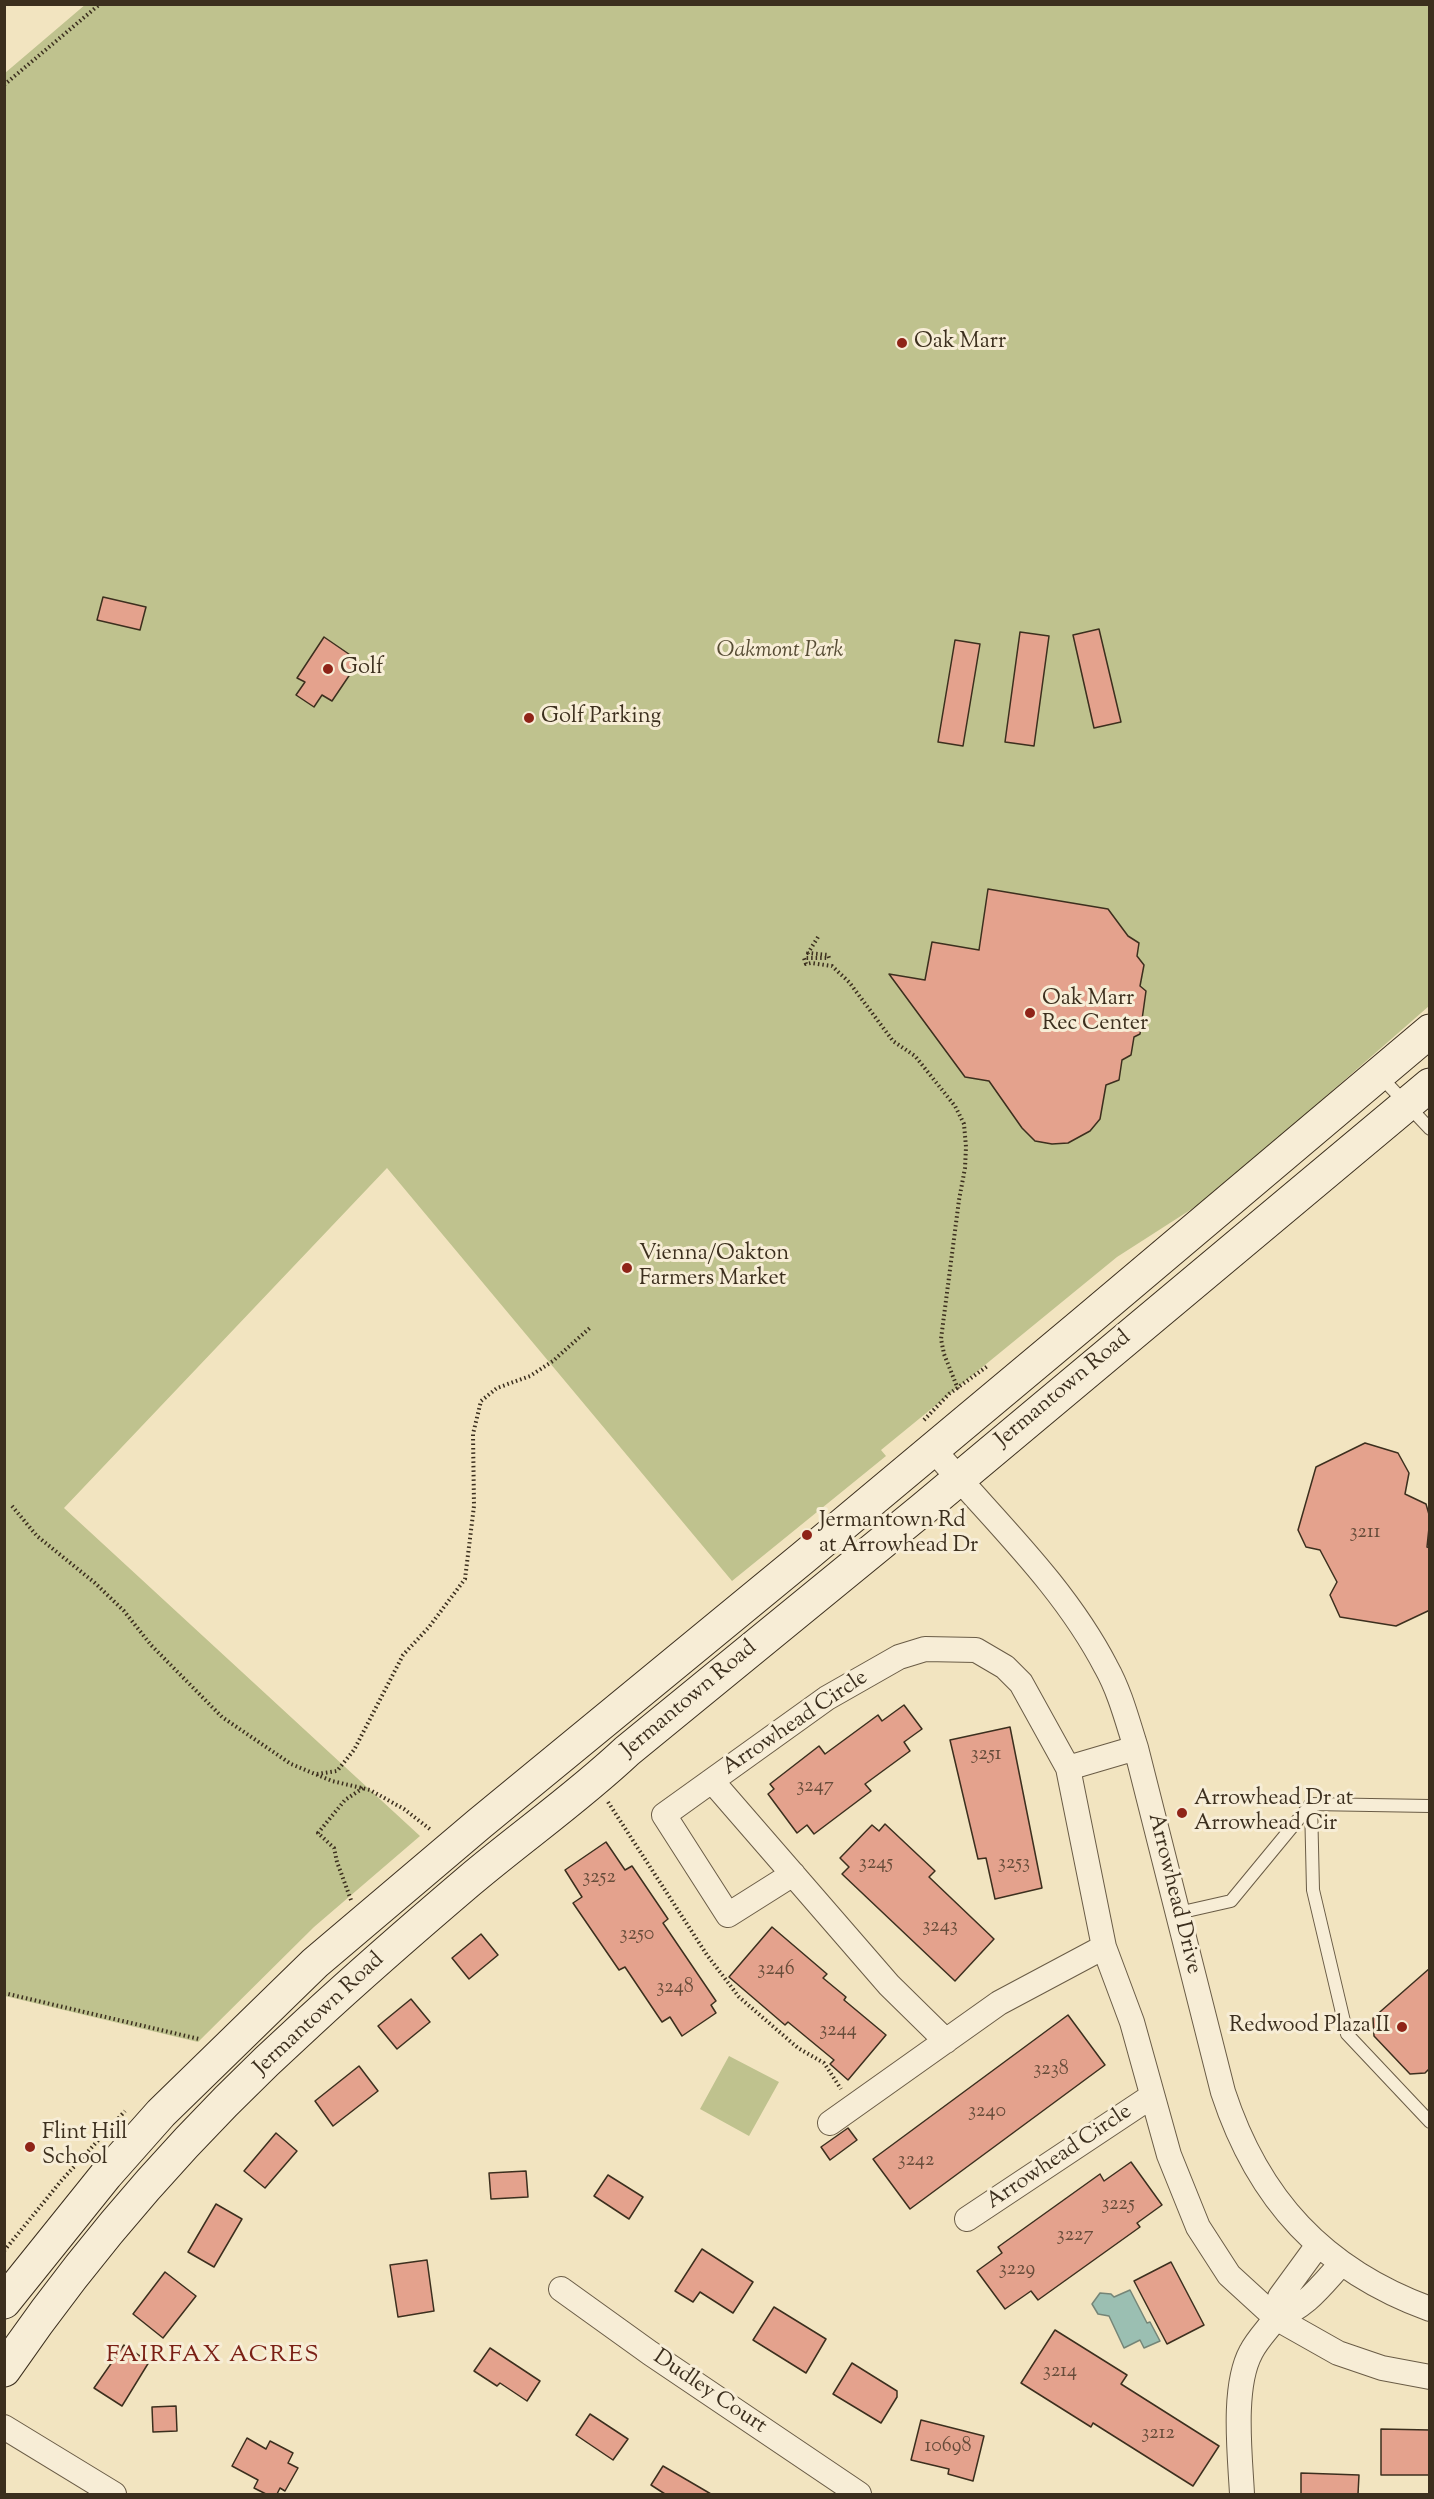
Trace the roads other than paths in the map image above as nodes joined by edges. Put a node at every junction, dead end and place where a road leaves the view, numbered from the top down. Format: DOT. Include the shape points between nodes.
graph roads {
  1 [pos="1430,1031"];
  2 [pos="1379,1075"];
  3 [pos="1418,1095"];
  4 [pos="1430,1129"];
  5 [pos="933,1449"];
  6 [pos="959,1479"];
  7 [pos="1136,1748"];
  8 [pos="1068,1768"];
  9 [pos="712,1780"];
  10 [pos="1311,1804"];
  11 [pos="1430,1806"];
  12 [pos="793,1874"];
  13 [pos="1178,1913"];
  14 [pos="1104,1947"];
  15 [pos="946,2042"];
  16 [pos="1152,2096"];
  17 [pos="1430,2122"];
  18 [pos="830,2123"];
  19 [pos="967,2219"];
  20 [pos="1318,2245"];
  21 [pos="1341,2264"];
  22 [pos="561,2289"];
  23 [pos="4,2302"];
  24 [pos="1430,2309"];
  25 [pos="1275,2318"];
  26 [pos="4,2370"];
  27 [pos="1430,2377"];
  28 [pos="4,2427"];
  29 [pos="114,2494"];
  30 [pos="859,2494"];
  31 [pos="1242,2494"];
  1 -- 2 [label="main road, Jermantown Road"];
  2 -- 3 [label="lane"];
  2 -- 5 [label="main road, Jermantown Road"];
  3 -- 4 [label="lane"];
  3 -- 6 [label="main road, Jermantown Road"];
  5 -- 6 [label="street, Arrowhead Drive"];
  5 -- 23 [label="main road, Jermantown Road" via="315,1963 161,2113"];
  6 -- 7 [label="street, Arrowhead Drive" via="1058,1592 1087,1633 1120,1698"];
  6 -- 26 [label="main road, Jermantown Road" via="472,1879 307,2023 148,2186"];
  7 -- 8 [label="street"];
  7 -- 13 [label="street, Arrowhead Drive"];
  8 -- 9 [label="street, Arrowhead Circle" via="1021,1683 1005,1667 976,1650 925,1649 899,1657 827,1698"];
  8 -- 14 [label="street, Arrowhead Circle"];
  9 -- 12 [label="street, Arrowhead Circle"];
  9 -- 12 [label="street, Arrowhead Circle" via="664,1815 728,1915"];
  10 -- 11 [label="lane"];
  10 -- 13 [label="lane" via="1231,1901"];
  10 -- 17 [label="lane" via="1313,1890 1347,2034"];
  12 -- 15 [label="street, Arrowhead Circle" via="889,1985"];
  13 -- 20 [label="street, Arrowhead Drive" via="1233,2123 1273,2196"];
  14 -- 15 [label="street" via="999,2003"];
  14 -- 16 [label="street, Arrowhead Circle" via="1132,2022"];
  15 -- 18 [label="street"];
  16 -- 19 [label="street, Arrowhead Circle"];
  16 -- 25 [label="street, Arrowhead Circle" via="1169,2155 1198,2227 1229,2275"];
  20 -- 21 [label="street, Arrowhead Drive"];
  20 -- 25 [label="street" via="1280,2297"];
  21 -- 24 [label="street, Arrowhead Drive" via="1370,2283"];
  21 -- 25 [label="street" via="1306,2303"];
  22 -- 30 [label="street, Dudley Court"];
  25 -- 27 [label="street, Arrowhead Circle" via="1338,2353 1382,2368"];
  25 -- 31 [label="street" via="1250,2353 1243,2381 1239,2412"];
  28 -- 29 [label="street"];
}
